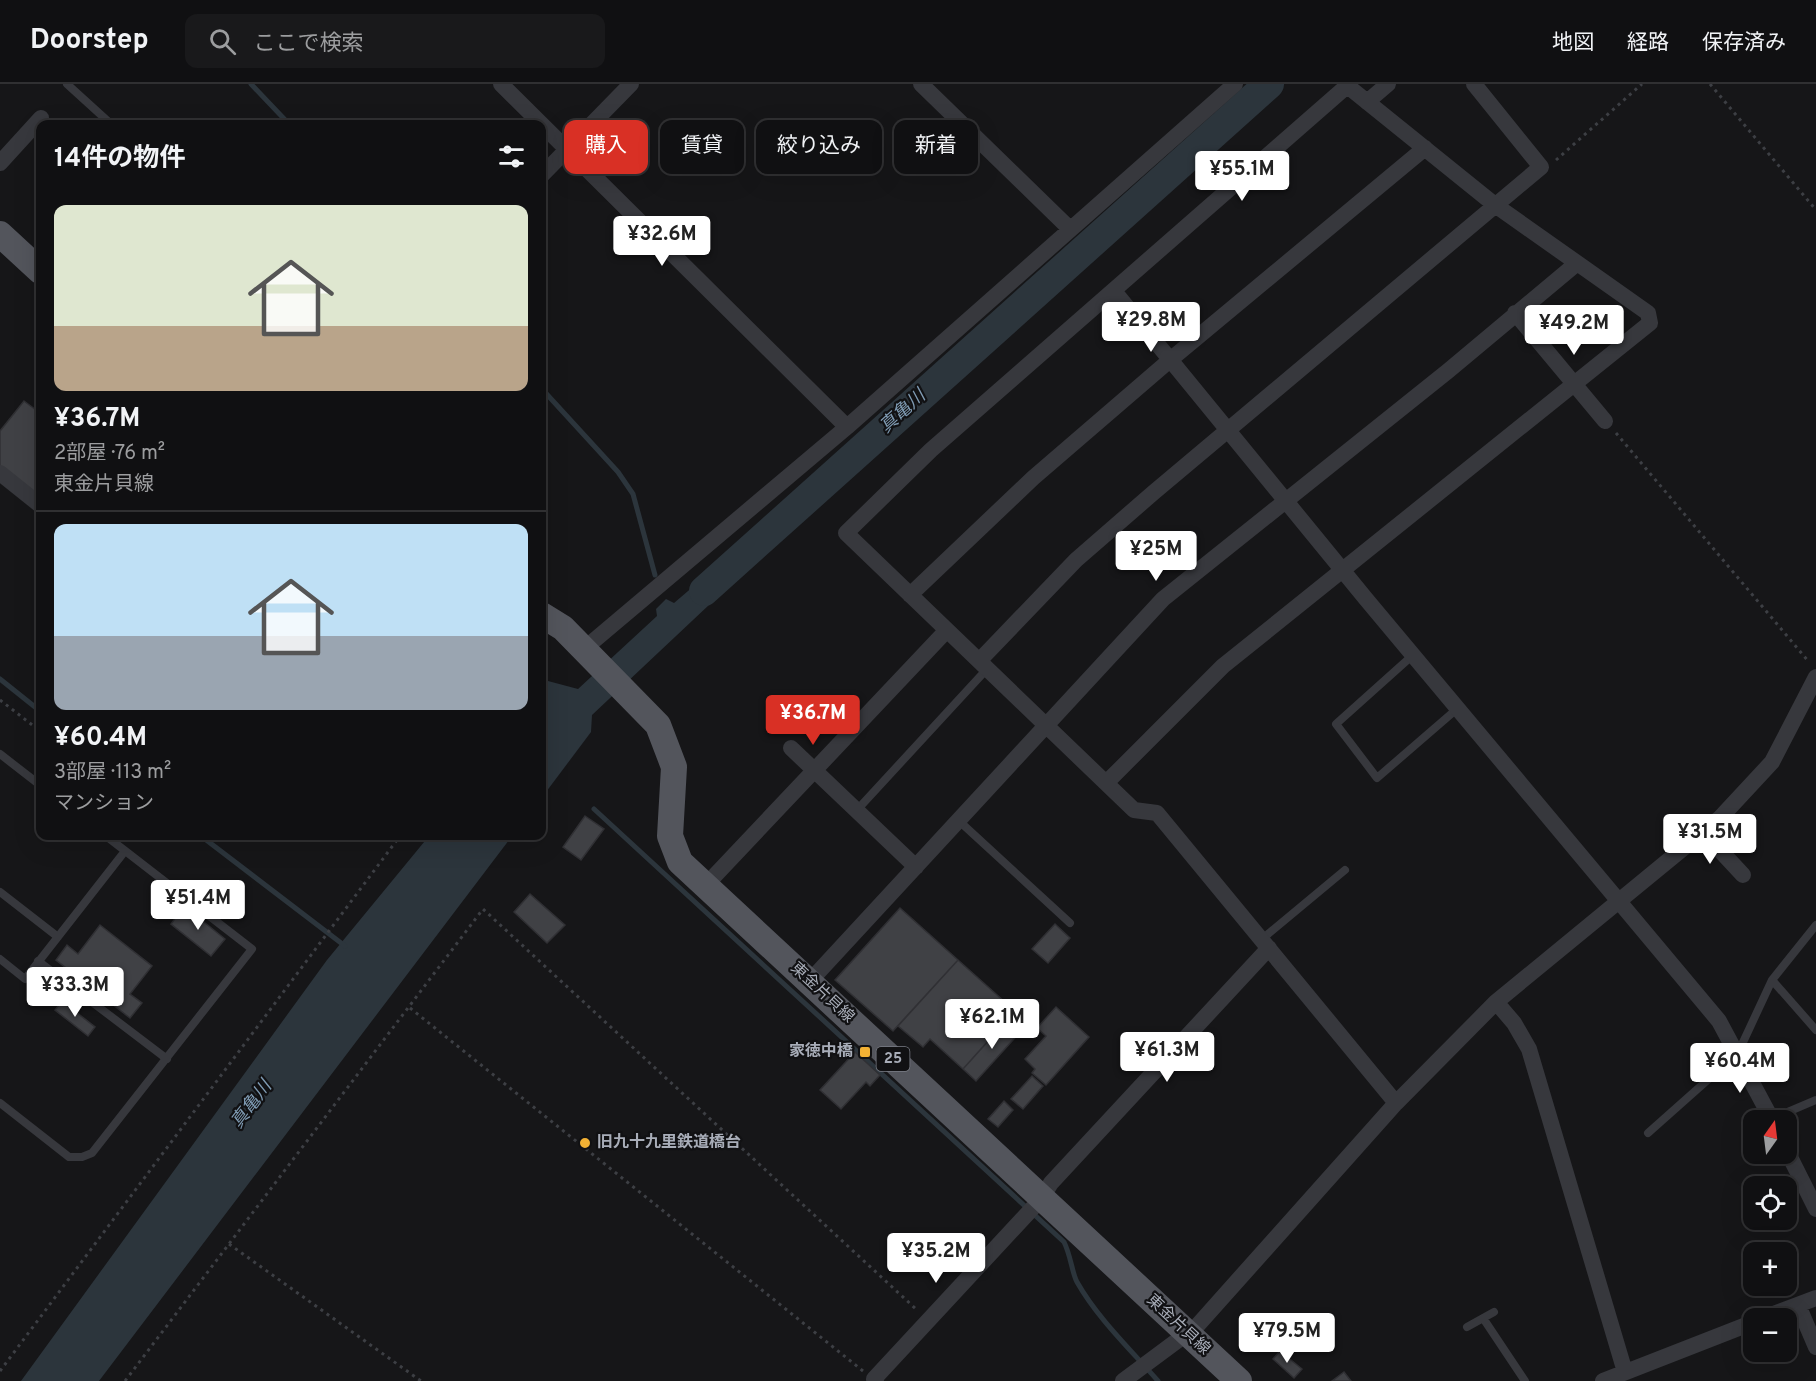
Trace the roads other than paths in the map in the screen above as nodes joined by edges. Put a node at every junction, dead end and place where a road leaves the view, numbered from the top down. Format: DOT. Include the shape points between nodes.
graph roads {
  1 [pos="67,84"];
  2 [pos="501,84"];
  3 [pos="631,84"];
  4 [pos="921,84"];
  5 [pos="1235,84"];
  6 [pos="1388,84"];
  7 [pos="1474,84"];
  8 [pos="1346,85"];
  9 [pos="1367,102"];
  10 [pos="107,120"];
  11 [pos="539,120"];
  12 [pos="596,120"];
  13 [pos="36,123"];
  14 [pos="546,127"];
  15 [pos="564,144"];
  16 [pos="1425,148"];
  17 [pos="564,152"];
  18 [pos="0,163"];
  19 [pos="546,172"];
  20 [pos="594,174"];
  21 [pos="1495,205"];
  22 [pos="1070,229"];
  23 [pos="0,234"];
  24 [pos="1576,264"];
  25 [pos="36,267"];
  26 [pos="1114,291"];
  27 [pos="1515,313"];
  28 [pos="1170,360"];
  29 [pos="1575,383"];
  30 [pos="1605,421"];
  31 [pos="847,427"];
  32 [pos="1227,430"];
  33 [pos="0,473"];
  34 [pos="1285,500"];
  35 [pos="36,502"];
  36 [pos="1341,569"];
  37 [pos="910,595"];
  38 [pos="546,617"];
  39 [pos="947,630"];
  40 [pos="584,649"];
  41 [pos="1413,656"];
  42 [pos="983,665"];
  43 [pos="1816,677"];
  44 [pos="1458,708"];
  45 [pos="1046,725"];
  46 [pos="791,748"];
  47 [pos="0,753"];
  48 [pos="815,770"];
  49 [pos="36,782"];
  50 [pos="1106,783"];
  51 [pos="856,810"];
  52 [pos="958,820"];
  53 [pos="1703,832"];
  54 [pos="111,840"];
  55 [pos="125,851"];
  56 [pos="916,867"];
  57 [pos="1345,870"];
  58 [pos="1743,875"];
  59 [pos="705,886"];
  60 [pos="0,892"];
  61 [pos="1617,901"];
  62 [pos="1070,923"];
  63 [pos="1816,925"];
  64 [pos="58,937"];
  65 [pos="1266,943"];
  66 [pos="0,959"];
  67 [pos="38,962"];
  68 [pos="1772,980"];
  69 [pos="810,981"];
  70 [pos="1496,1002"];
  71 [pos="1816,1030"];
  72 [pos="1738,1053"];
  73 [pos="166,1059"];
  74 [pos="1816,1100"];
  75 [pos="0,1103"];
  76 [pos="1396,1103"];
  77 [pos="1767,1110"];
  78 [pos="1794,1110"];
  79 [pos="1648,1133"];
  80 [pos="1794,1164"];
  81 [pos="1033,1206"];
  82 [pos="1816,1209"];
  83 [pos="1816,1298"];
  84 [pos="1798,1305"];
  85 [pos="1790,1308"];
  86 [pos="1494,1312"];
  87 [pos="1483,1318"];
  88 [pos="1467,1326"];
  89 [pos="1743,1327"];
  90 [pos="1187,1334"];
  91 [pos="1816,1347"];
  92 [pos="1631,1374"];
  93 [pos="875,1380"];
  94 [pos="1123,1381"];
  95 [pos="1239,1381"];
  96 [pos="1525,1381"];
  97 [pos="1603,1381"];
  1 -- 10 [label="lane"];
  2 -- 11 [label="street"];
  3 -- 12 [label="street"];
  4 -- 22 [label="street"];
  5 -- 22 [label="street"];
  6 -- 9 [label="street"];
  7 -- 21 [label="street" via="1541,167"];
  8 -- 9 [label="street"];
  8 -- 26 [label="street"];
  9 -- 16 [label="street"];
  13 -- 18 [label="street"];
  14 -- 15 [label="street"];
  16 -- 21 [label="street"];
  16 -- 28 [label="street"];
  17 -- 19 [label="street"];
  20 -- 31 [label="street"];
  21 -- 24 [label="street"];
  21 -- 32 [label="street"];
  22 -- 31 [label="street"];
  23 -- 25 [label="main road"];
  24 -- 27 [label="street"];
  24 -- 29 [label="street" via="1648,313 1650,323"];
  26 -- 28 [label="street"];
  26 -- 37 [label="street" via="931,450 846,533"];
  27 -- 29 [label="street"];
  27 -- 34 [label="street"];
  28 -- 32 [label="street"];
  28 -- 37 [label="street" via="1033,478"];
  29 -- 30 [label="street"];
  29 -- 36 [label="street"];
  31 -- 40 [label="street"];
  32 -- 34 [label="street"];
  32 -- 42 [label="street" via="1076,560"];
  33 -- 35 [label="street"];
  34 -- 36 [label="street"];
  34 -- 45 [label="street" via="1163,599"];
  36 -- 41 [label="street"];
  36 -- 50 [label="street" via="1223,666"];
  37 -- 39 [label="street"];
  38 -- 40 [label="main road, 東金片貝線 / 25"];
  39 -- 42 [label="street"];
  39 -- 48 [label="street"];
  40 -- 59 [label="main road, 東金片貝線 / 25" via="658,725 674,767 670,836 673,849 680,862"];
  41 -- 44 [label="street"];
  41 -- 44 [label="lane" via="1336,724 1377,778"];
  42 -- 45 [label="street"];
  42 -- 51 [label="lane"];
  43 -- 53 [label="street" via="1772,762"];
  44 -- 61 [label="street"];
  45 -- 50 [label="street"];
  45 -- 52 [label="street"];
  46 -- 48 [label="street"];
  47 -- 49 [label="lane"];
  48 -- 51 [label="street"];
  48 -- 59 [label="street"];
  50 -- 65 [label="street" via="1134,810 1157,813"];
  51 -- 56 [label="street"];
  52 -- 56 [label="street"];
  52 -- 62 [label="lane"];
  53 -- 58 [label="street"];
  53 -- 61 [label="street"];
  54 -- 55 [label="lane"];
  55 -- 64 [label="lane"];
  55 -- 73 [label="lane" via="252,949"];
  56 -- 69 [label="street"];
  57 -- 65 [label="lane"];
  59 -- 69 [label="main road, 東金片貝線 / 25"];
  60 -- 64 [label="lane"];
  61 -- 70 [label="street"];
  61 -- 72 [label="street" via="1719,1021"];
  63 -- 68 [label="lane"];
  64 -- 67 [label="lane"];
  65 -- 76 [label="street"];
  65 -- 81 [label="street"];
  66 -- 67 [label="lane" via="25,979"];
  67 -- 73 [label="lane"];
  68 -- 71 [label="lane"];
  68 -- 72 [label="lane"];
  69 -- 81 [label="main road, 東金片貝線 / 25"];
  70 -- 76 [label="street"];
  70 -- 92 [label="street" via="1529,1049"];
  72 -- 77 [label="street"];
  72 -- 79 [label="lane"];
  73 -- 75 [label="lane" via="101,1144 82,1157 69,1157"];
  74 -- 78 [label="lane"];
  76 -- 90 [label="street"];
  80 -- 82 [label="street"];
  81 -- 90 [label="main road, 東金片貝線 / 25"];
  81 -- 93 [label="street"];
  83 -- 84 [label="street"];
  84 -- 85 [label="street"];
  84 -- 91 [label="street"];
  86 -- 87 [label="lane"];
  87 -- 88 [label="lane"];
  87 -- 96 [label="lane"];
  89 -- 92 [label="street"];
  90 -- 94 [label="street"];
  90 -- 95 [label="main road, 東金片貝線 / 25"];
  92 -- 97 [label="street"];
}
